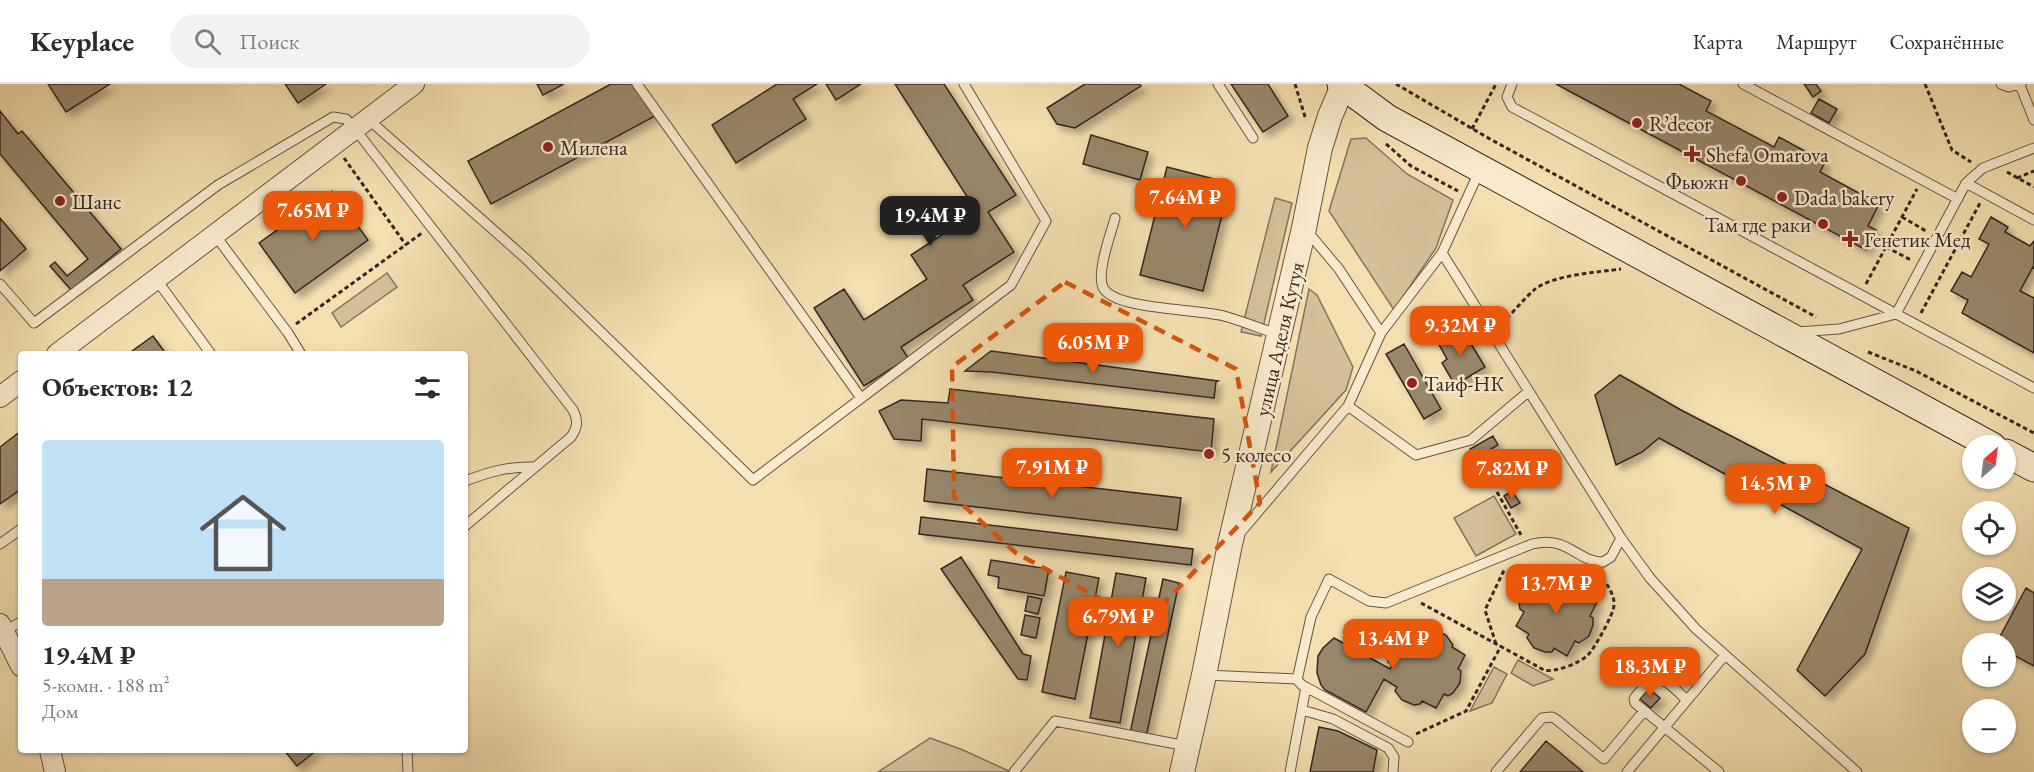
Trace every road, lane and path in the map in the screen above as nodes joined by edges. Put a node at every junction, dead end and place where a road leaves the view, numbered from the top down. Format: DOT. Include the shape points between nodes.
graph roads {
  1 [pos="414,84"];
  2 [pos="637,84"];
  3 [pos="964,84"];
  4 [pos="1218,84"];
  5 [pos="1295,84"];
  6 [pos="1396,84"];
  7 [pos="1496,84"];
  8 [pos="1512,84"];
  9 [pos="1743,84"];
  10 [pos="1925,84"];
  11 [pos="2001,84"];
  12 [pos="1342,85"];
  13 [pos="2020,85"];
  14 [pos="2034,120"];
  15 [pos="362,124"];
  16 [pos="1306,128"];
  17 [pos="1472,129"];
  18 [pos="1252,138"];
  19 [pos="334,145"];
  20 [pos="2034,148"];
  21 [pos="1993,164"];
  22 [pos="1983,168"];
  23 [pos="1480,169"];
  24 [pos="2034,171"];
  25 [pos="2017,178"];
  26 [pos="1922,180"];
  27 [pos="1966,183"];
  28 [pos="2034,186"];
  29 [pos="1985,193"];
  30 [pos="1958,199"];
  31 [pos="1115,218"];
  32 [pos="1902,218"];
  33 [pos="2034,220"];
  34 [pos="431,227"];
  35 [pos="1305,228"];
  36 [pos="215,235"];
  37 [pos="1938,237"];
  38 [pos="406,245"];
  39 [pos="1886,247"];
  40 [pos="1442,253"];
  41 [pos="1922,266"];
  42 [pos="1629,268"];
  43 [pos="156,279"];
  44 [pos="0,284"];
  45 [pos="1860,295"];
  46 [pos="1896,314"];
  47 [pos="1915,324"];
  48 [pos="1839,329"];
  49 [pos="287,331"];
  50 [pos="1381,333"];
  51 [pos="1783,333"];
  52 [pos="1492,334"];
  53 [pos="1279,335"];
  54 [pos="61,351"];
  55 [pos="209,351"];
  56 [pos="299,351"];
  57 [pos="18,383"];
  58 [pos="2034,388"];
  59 [pos="1528,392"];
  60 [pos="0,397"];
  61 [pos="861,398"];
  62 [pos="1348,406"];
  63 [pos="2034,433"];
  64 [pos="1972,435"];
  65 [pos="2016,458"];
  66 [pos="535,467"];
  67 [pos="2034,468"];
  68 [pos="468,480"];
  69 [pos="1497,492"];
  70 [pos="468,523"];
  71 [pos="18,531"];
  72 [pos="1621,538"];
  73 [pos="0,544"];
  74 [pos="1230,544"];
  75 [pos="1527,546"];
  76 [pos="1515,551"];
  77 [pos="1593,560"];
  78 [pos="1406,595"];
  79 [pos="8,626"];
  80 [pos="1498,645"];
  81 [pos="1725,655"];
  82 [pos="18,657"];
  83 [pos="1204,675"];
  84 [pos="1297,678"];
  85 [pos="1306,687"];
  86 [pos="1687,700"];
  87 [pos="1302,710"];
  88 [pos="1644,711"];
  89 [pos="1665,727"];
  90 [pos="1406,741"];
  91 [pos="1187,746"];
  92 [pos="51,753"];
  93 [pos="407,753"];
  94 [pos="55,772"];
  95 [pos="408,772"];
  96 [pos="1014,772"];
  97 [pos="1182,772"];
  98 [pos="1290,772"];
  99 [pos="1393,772"];
  100 [pos="1496,772"];
  101 [pos="1628,772"];
  102 [pos="1719,772"];
  103 [pos="1857,772"];
  1 -- 15 [label="street"];
  2 -- 61 [label="lane"];
  3 -- 61 [label="lane" via="1046,221 1011,285"];
  4 -- 18 [label="lane"];
  5 -- 16 [label="path"];
  6 -- 17 [label="path"];
  7 -- 17 [label="path"];
  8 -- 45 [label="lane" via="1507,97 1512,107"];
  9 -- 26 [label="lane"];
  10 -- 22 [label="path" via="1952,150"];
  11 -- 13 [label="lane"];
  12 -- 23 [label="main road" via="1387,118"];
  12 -- 35 [label="street, улица Аделя Кутуя" via="1320,148"];
  13 -- 14 [label="lane"];
  15 -- 19 [label="street"];
  15 -- 34 [label="lane"];
  15 -- 44 [label="lane" via="333,117 231,176 33,323"];
  15 -- 61 [label="lane" via="525,258 753,480"];
  17 -- 48 [label="path" via="1810,315 1837,324"];
  19 -- 36 [label="street"];
  19 -- 38 [label="path"];
  20 -- 21 [label="lane"];
  21 -- 22 [label="lane"];
  21 -- 25 [label="path"];
  22 -- 27 [label="lane"];
  23 -- 40 [label="lane"];
  23 -- 51 [label="main road"];
  24 -- 25 [label="path"];
  25 -- 28 [label="path"];
  26 -- 30 [label="lane"];
  26 -- 32 [label="path"];
  27 -- 29 [label="lane"];
  27 -- 30 [label="lane"];
  29 -- 33 [label="lane"];
  29 -- 47 [label="path"];
  30 -- 37 [label="lane"];
  31 -- 53 [label="lane" via="1100,276 1104,289 1112,296 1128,303 1223,316"];
  32 -- 37 [label="path"];
  32 -- 39 [label="path"];
  34 -- 38 [label="path"];
  34 -- 66 [label="lane" via="573,410 577,425 571,437"];
  35 -- 50 [label="lane" via="1340,269"];
  35 -- 53 [label="street, улица Аделя Кутуя"];
  36 -- 43 [label="street"];
  36 -- 49 [label="lane"];
  37 -- 41 [label="lane"];
  38 -- 49 [label="path"];
  39 -- 41 [label="path"];
  39 -- 45 [label="path"];
  40 -- 50 [label="lane"];
  40 -- 52 [label="lane"];
  41 -- 46 [label="lane"];
  42 -- 52 [label="path" via="1547,282 1536,288"];
  43 -- 54 [label="street"];
  43 -- 55 [label="lane"];
  45 -- 46 [label="lane"];
  46 -- 47 [label="lane"];
  46 -- 48 [label="lane"];
  47 -- 58 [label="lane"];
  48 -- 51 [label="lane"];
  48 -- 63 [label="path" via="1842,340 1916,370"];
  49 -- 56 [label="lane"];
  50 -- 62 [label="lane"];
  51 -- 64 [label="main road"];
  52 -- 59 [label="lane"];
  53 -- 74 [label="street, улица Аделя Кутуя"];
  57 -- 60 [label="street"];
  59 -- 62 [label="lane" via="1471,440 1416,455"];
  59 -- 72 [label="lane"];
  62 -- 74 [label="lane"];
  65 -- 67 [label="main road"];
  66 -- 68 [label="lane" via="500,468"];
  66 -- 70 [label="lane"];
  69 -- 75 [label="path"];
  71 -- 73 [label="lane"];
  72 -- 77 [label="lane" via="1607,560"];
  72 -- 81 [label="lane" via="1674,606"];
  74 -- 83 [label="street, улица Аделя Кутуя"];
  75 -- 76 [label="lane"];
  75 -- 77 [label="lane" via="1558,543"];
  76 -- 78 [label="lane"];
  76 -- 80 [label="path" via="1486,605"];
  77 -- 80 [label="path" via="1614,606 1587,657 1551,672"];
  78 -- 80 [label="path"];
  78 -- 84 [label="lane" via="1375,603 1329,579 1311,617"];
  79 -- 82 [label="street"];
  80 -- 90 [label="path" via="1465,712"];
  81 -- 86 [label="lane"];
  81 -- 103 [label="lane"];
  83 -- 84 [label="lane"];
  83 -- 91 [label="street, улица Аделя Кутуя"];
  84 -- 85 [label="lane"];
  85 -- 87 [label="lane"];
  85 -- 90 [label="lane"];
  86 -- 88 [label="lane" via="1663,680 1655,679 1635,697 1635,703"];
  86 -- 89 [label="lane"];
  87 -- 98 [label="lane"];
  87 -- 99 [label="lane" via="1327,716 1383,744 1394,757"];
  88 -- 89 [label="lane"];
  88 -- 100 [label="lane" via="1604,759 1557,720 1542,718"];
  89 -- 101 [label="lane"];
  89 -- 102 [label="lane"];
  91 -- 96 [label="lane" via="1055,721"];
  91 -- 97 [label="street, улица Аделя Кутуя"];
  92 -- 94 [label="street"];
  93 -- 95 [label="lane"];
}
